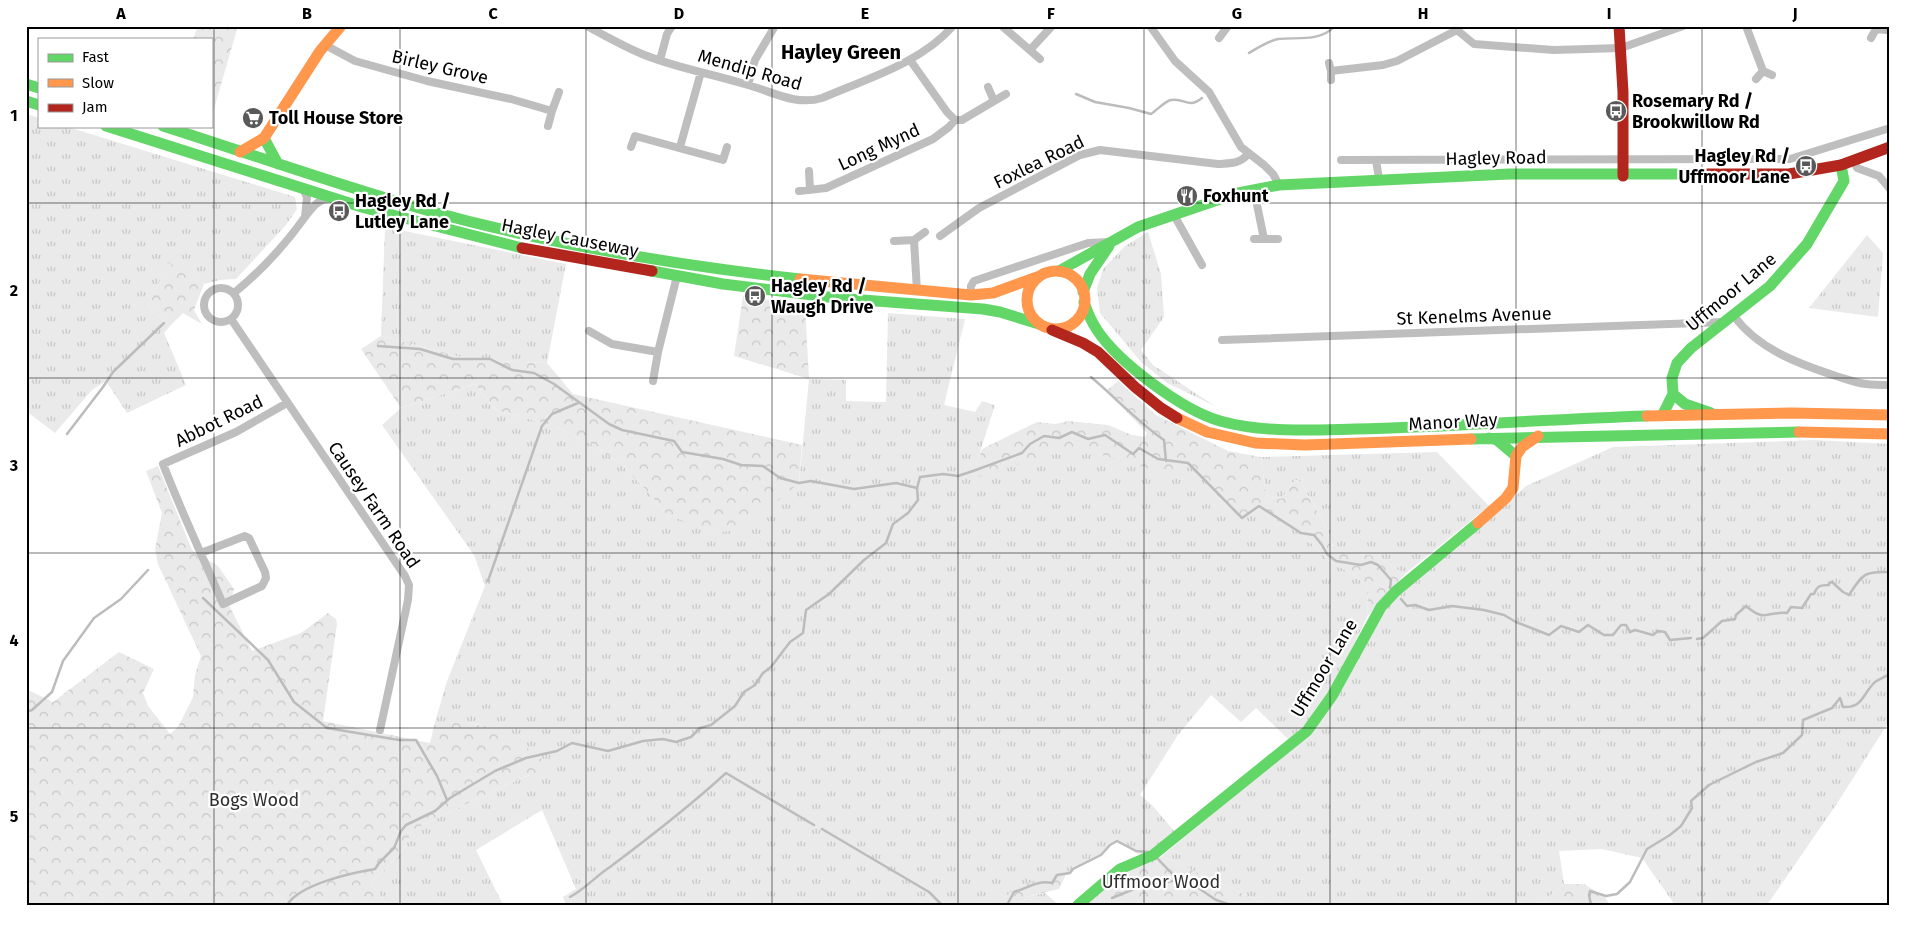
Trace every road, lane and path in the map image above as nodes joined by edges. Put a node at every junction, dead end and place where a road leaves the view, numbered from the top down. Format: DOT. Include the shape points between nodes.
graph roads {
  1 [pos="341,26"];
  2 [pos="587,26"];
  3 [pos="672,26"];
  4 [pos="775,26"];
  5 [pos="953,26"];
  6 [pos="1002,26"];
  7 [pos="1052,26"];
  8 [pos="1150,26"];
  9 [pos="1228,26"];
  10 [pos="1619,26"];
  11 [pos="1683,26"];
  12 [pos="1746,26"];
  13 [pos="1875,27"];
  14 [pos="1456,28"];
  15 [pos="1886,30"];
  16 [pos="1219,38"];
  17 [pos="1871,38"];
  18 [pos="324,45"];
  19 [pos="1621,48"];
  20 [pos="1030,50"];
  21 [pos="1040,59"];
  22 [pos="660,60"];
  23 [pos="910,60"];
  24 [pos="1763,71"];
  25 [pos="701,72"];
  26 [pos="1772,75"];
  27 [pos="1756,79"];
  28 [pos="1330,80"];
  29 [pos="26,84"];
  30 [pos="748,85"];
  31 [pos="988,87"];
  32 [pos="38,88"];
  33 [pos="559,92"];
  34 [pos="1006,94"];
  35 [pos="994,101"];
  36 [pos="552,110"];
  37 [pos="955,120"];
  38 [pos="548,126"];
  39 [pos="112,128"];
  40 [pos="169,128"];
  41 [pos="1890,128"];
  42 [pos="264,138"];
  43 [pos="631,147"];
  44 [pos="680,147"];
  45 [pos="1890,147"];
  46 [pos="727,148"];
  47 [pos="240,152"];
  48 [pos="1248,154"];
  49 [pos="1624,159"];
  50 [pos="1341,160"];
  51 [pos="1376,160"];
  52 [pos="1854,161"];
  53 [pos="278,164"];
  54 [pos="1841,165"];
  55 [pos="809,171"];
  56 [pos="1623,176"];
  57 [pos="1378,179"];
  58 [pos="1279,185"];
  59 [pos="303,189"];
  60 [pos="1890,189"];
  61 [pos="810,190"];
  62 [pos="1254,190"];
  63 [pos="799,191"];
  64 [pos="330,197"];
  65 [pos="1174,215"];
  66 [pos="306,216"];
  67 [pos="925,232"];
  68 [pos="940,236"];
  69 [pos="1264,238"];
  70 [pos="1254,239"];
  71 [pos="1278,239"];
  72 [pos="914,240"];
  73 [pos="894,241"];
  74 [pos="1111,243"];
  75 [pos="1202,265"];
  76 [pos="1059,270"];
  77 [pos="677,276"];
  78 [pos="1040,276"];
  79 [pos="917,291"];
  80 [pos="234,293"];
  81 [pos="971,295"];
  82 [pos="1084,297"];
  83 [pos="231,319"];
  84 [pos="1731,319"];
  85 [pos="1039,324"];
  86 [pos="1052,330"];
  87 [pos="588,331"];
  88 [pos="1222,340"];
  89 [pos="658,352"];
  90 [pos="654,381"];
  91 [pos="1890,385"];
  92 [pos="1673,394"];
  93 [pos="287,403"];
  94 [pos="1663,414"];
  95 [pos="1715,414"];
  96 [pos="1890,415"];
  97 [pos="1890,434"];
  98 [pos="1538,436"];
  99 [pos="1488,438"];
  100 [pos="1516,456"];
  101 [pos="201,553"];
  102 [pos="380,730"];
  103 [pos="1078,905"];
  1 -- 18 [label="main road"];
  2 -- 22 [label="street, Mendip Road"];
  3 -- 22 [label="street"];
  4 -- 30 [label="street" via="755,60"];
  5 -- 23 [label="street, Mendip Road" via="933,46"];
  6 -- 20 [label="street"];
  7 -- 20 [label="street"];
  8 -- 48 [label="street" via="1175,61 1209,92"];
  9 -- 16 [label="street"];
  10 -- 19 [label="main road"];
  11 -- 19 [label="street"];
  12 -- 24 [label="street"];
  13 -- 15 [label="street"];
  13 -- 17 [label="street"];
  14 -- 19 [label="street" via="1474,44 1487,46 1554,50"];
  14 -- 28 [label="street" via="1397,61 1375,66 1330,67"];
  18 -- 36 [label="street, Birley Grove" via="355,62"];
  18 -- 42 [label="main road"];
  19 -- 49 [label="main road"];
  20 -- 21 [label="street"];
  22 -- 25 [label="street, Mendip Road"];
  23 -- 30 [label="street, Mendip Road" via="810,102 792,100"];
  23 -- 37 [label="street"];
  24 -- 26 [label="street"];
  24 -- 27 [label="street"];
  25 -- 30 [label="street, Mendip Road"];
  25 -- 44 [label="street"];
  29 -- 32 [label="main road"];
  31 -- 35 [label="street"];
  33 -- 36 [label="street"];
  34 -- 35 [label="street, Long Mynd"];
  35 -- 37 [label="street, Long Mynd" via="962,120"];
  36 -- 38 [label="street"];
  37 -- 61 [label="street, Long Mynd" via="933,139 907,152 826,188"];
  39 -- 59 [label="main road, Hagley Causeway"];
  40 -- 47 [label="main road, Hagley Causeway"];
  41 -- 49 [label="street, Hagley Road" via="1790,159"];
  42 -- 47 [label="main road"];
  42 -- 53 [label="main road"];
  43 -- 44 [label="street" via="635,136"];
  44 -- 46 [label="street" via="724,160"];
  45 -- 52 [label="main road, Hagley Road"];
  47 -- 53 [label="main road, Hagley Causeway"];
  48 -- 58 [label="street" via="1269,169"];
  48 -- 68 [label="street, Foxlea Road" via="1236,163 1218,164 1100,150 1080,155 979,208"];
  49 -- 51 [label="street, Hagley Road"];
  49 -- 56 [label="main road"];
  50 -- 51 [label="street, Hagley Road"];
  51 -- 57 [label="street"];
  52 -- 54 [label="main road, Hagley Road"];
  52 -- 60 [label="street" via="1857,168 1879,176"];
  53 -- 79 [label="main road, Hagley Causeway" via="464,219 618,252 724,270"];
  54 -- 56 [label="main road, Hagley Road" via="1789,174"];
  54 -- 84 [label="main road, Uffmoor Lane" via="1844,181 1807,244 1770,286"];
  55 -- 61 [label="street"];
  56 -- 57 [label="main road, Hagley Road" via="1509,174"];
  57 -- 58 [label="main road, Hagley Road"];
  58 -- 62 [label="main road, Hagley Road"];
  59 -- 64 [label="main road, Hagley Causeway"];
  59 -- 66 [label="street" via="308,197"];
  61 -- 63 [label="street, Long Mynd"];
  62 -- 65 [label="main road, Hagley Road"];
  62 -- 69 [label="street"];
  64 -- 66 [label="street" via="321,200"];
  64 -- 77 [label="main road, Hagley Causeway" via="524,248"];
  65 -- 74 [label="main road, Hagley Road" via="1138,227"];
  65 -- 75 [label="street"];
  66 -- 80 [label="street" via="251,279"];
  67 -- 72 [label="street"];
  69 -- 70 [label="street"];
  69 -- 71 [label="street"];
  72 -- 73 [label="street"];
  72 -- 79 [label="street"];
  74 -- 76 [label="main road, Hagley Road"];
  74 -- 81 [label="street" via="1088,243 974,281"];
  74 -- 82 [label="main road, Hagley Road" via="1084,285"];
  76 -- 78 [label="main road"];
  76 -- 82 [label="main road" via="1071,274"];
  77 -- 85 [label="main road, Hagley Causeway" via="836,298 983,309"];
  77 -- 89 [label="street"];
  78 -- 81 [label="main road, Hagley Causeway" via="993,293"];
  78 -- 85 [label="main road" via="1028,293 1027,302"];
  79 -- 81 [label="main road, Hagley Causeway"];
  80 -- 83 [label="street" via="239,305"];
  80 -- 83 [label="street" via="224,287 216,288 204,301 205,313 212,320"];
  82 -- 86 [label="main road" via="1081,316 1065,328"];
  82 -- 94 [label="main road, Manor Way" via="1098,332 1161,390 1207,417 1248,427 1375,429"];
  83 -- 93 [label="street, Causey Farm Road"];
  84 -- 88 [label="street, St Kenelms Avenue"];
  84 -- 91 [label="street" via="1776,352 1816,370 1866,384"];
  84 -- 92 [label="main road, Uffmoor Lane" via="1691,348 1677,363 1672,378"];
  85 -- 86 [label="main road"];
  86 -- 99 [label="main road, Manor Way" via="1098,352 1135,388 1177,418 1226,438 1305,445"];
  87 -- 89 [label="street" via="612,344"];
  89 -- 90 [label="street"];
  92 -- 94 [label="main road, Uffmoor Lane"];
  92 -- 95 [label="main road" via="1685,404"];
  93 -- 101 [label="street, Abbot Road" via="236,432 163,464"];
  93 -- 102 [label="street, Causey Farm Road" via="400,566 409,586"];
  94 -- 95 [label="main road, Manor Way"];
  95 -- 96 [label="main road, Manor Way"];
  97 -- 98 [label="main road, Manor Way" via="1771,431"];
  98 -- 99 [label="main road, Manor Way"];
  98 -- 100 [label="main road" via="1522,447"];
  99 -- 100 [label="main road" via="1497,440"];
  100 -- 103 [label="main road, Uffmoor Lane" via="1513,488 1506,498 1381,607 1332,696 1307,731 1157,852 1120,869"];
  101 -- 101 [label="street" via="223,604 265,583 265,572 249,538 245,536"];
}
